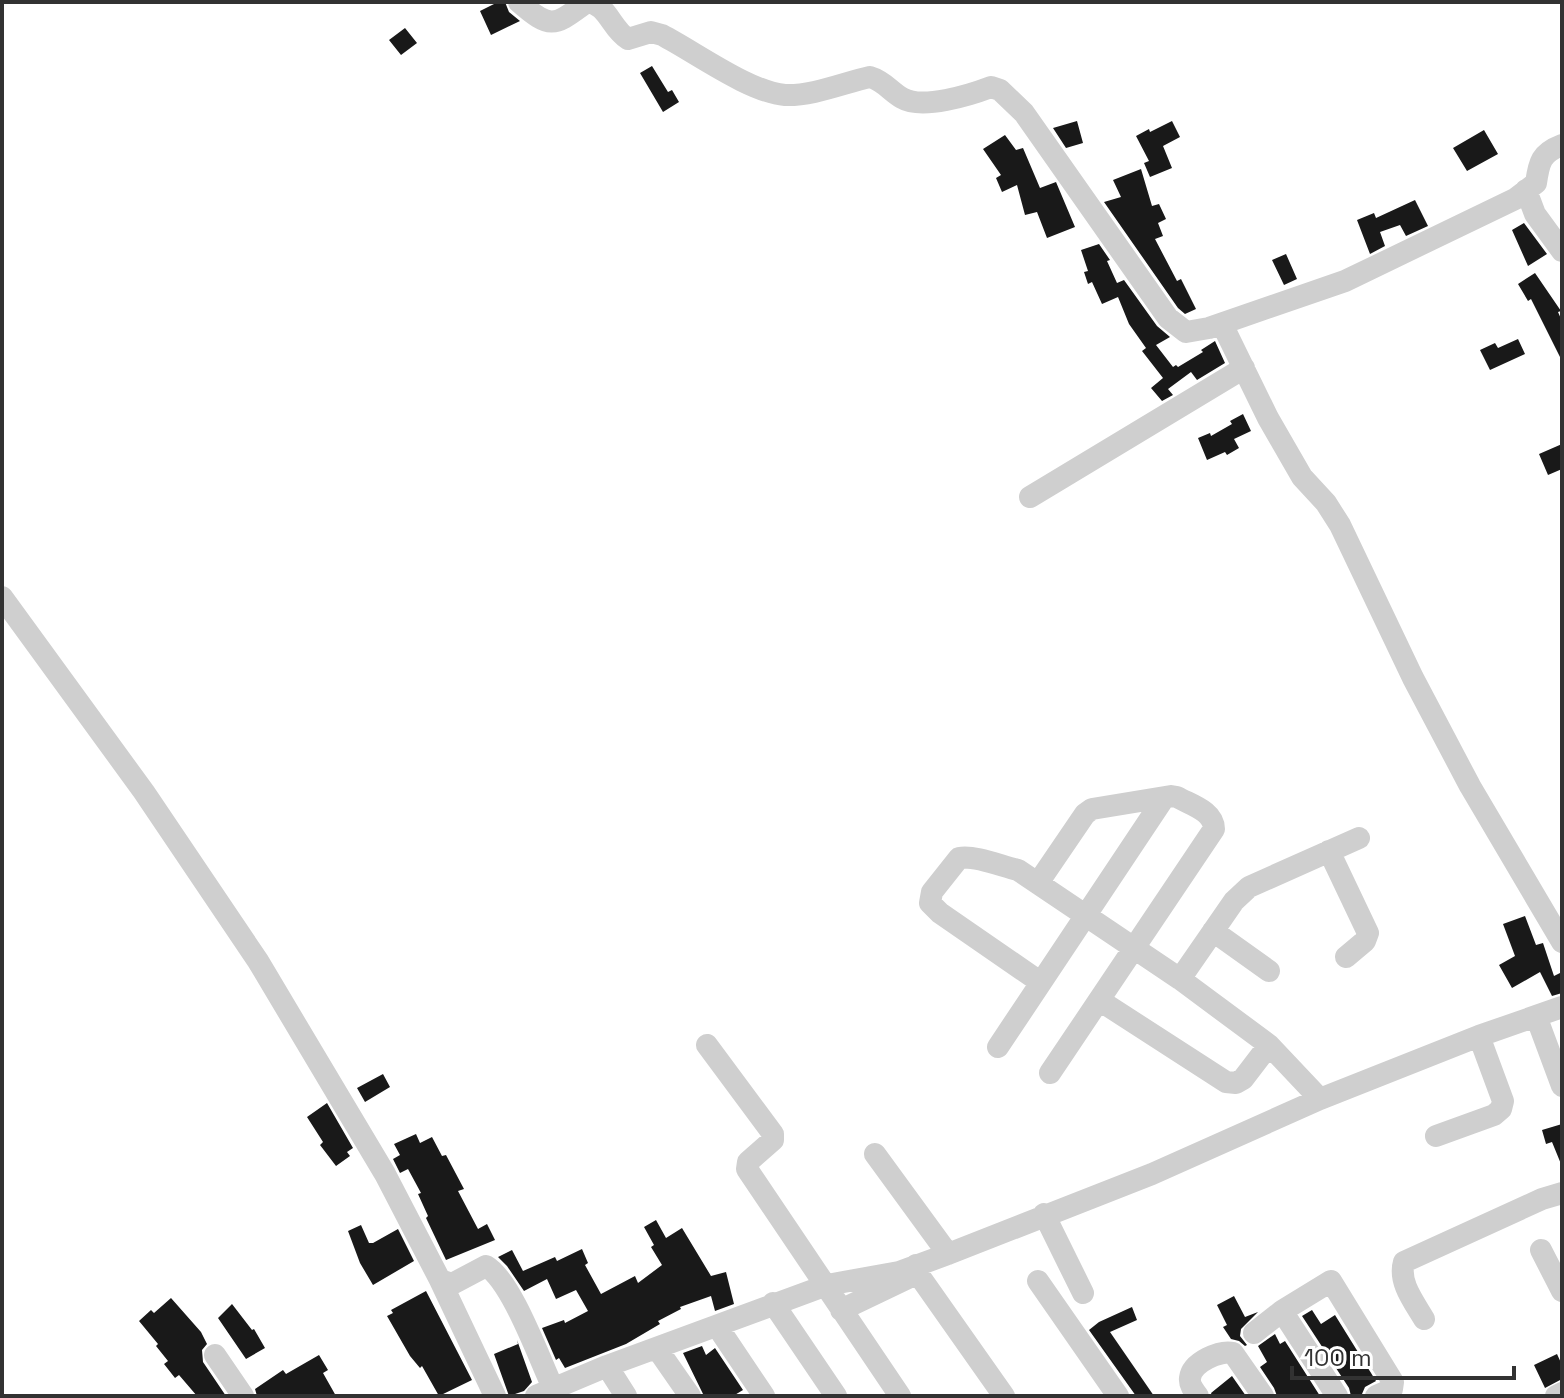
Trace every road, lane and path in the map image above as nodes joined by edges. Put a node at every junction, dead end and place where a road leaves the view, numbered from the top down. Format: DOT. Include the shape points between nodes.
graph roads {
  1 [pos="519,2"];
  2 [pos="1562,145"];
  3 [pos="1526,190"];
  4 [pos="1562,251"];
  5 [pos="1222,324"];
  6 [pos="1244,368"];
  7 [pos="1030,497"];
  8 [pos="2,597"];
  9 [pos="1164,798"];
  10 [pos="1359,838"];
  11 [pos="1329,851"];
  12 [pos="1038,883"];
  13 [pos="1084,915"];
  14 [pos="1213,931"];
  15 [pos="1562,942"];
  16 [pos="1134,948"];
  17 [pos="1346,957"];
  18 [pos="1269,971"];
  19 [pos="1180,979"];
  20 [pos="1040,982"];
  21 [pos="1099,1000"];
  22 [pos="1562,1007"];
  23 [pos="1536,1016"];
  24 [pos="1479,1036"];
  25 [pos="707,1045"];
  26 [pos="1269,1045"];
  27 [pos="998,1047"];
  28 [pos="1050,1073"];
  29 [pos="1562,1086"];
  30 [pos="1320,1099"];
  31 [pos="1436,1136"];
  32 [pos="875,1154"];
  33 [pos="1562,1193"];
  34 [pos="1044,1214"];
  35 [pos="1541,1250"];
  36 [pos="948,1254"];
  37 [pos="917,1269"];
  38 [pos="440,1280"];
  39 [pos="1038,1281"];
  40 [pos="827,1285"];
  41 [pos="1562,1291"];
  42 [pos="1083,1293"];
  43 [pos="773,1303"];
  44 [pos="841,1310"];
  45 [pos="1282,1311"];
  46 [pos="1424,1319"];
  47 [pos="717,1326"];
  48 [pos="1254,1333"];
  49 [pos="658,1350"];
  50 [pos="215,1355"];
  51 [pos="607,1366"];
  52 [pos="1562,1393"];
  53 [pos="546,1394"];
  54 [pos="243,1396"];
  55 [pos="495,1396"];
  56 [pos="626,1396"];
  57 [pos="690,1396"];
  58 [pos="764,1396"];
  59 [pos="836,1396"];
  60 [pos="900,1396"];
  61 [pos="1004,1396"];
  62 [pos="1118,1396"];
  63 [pos="1198,1396"];
  64 [pos="1263,1396"];
  65 [pos="1337,1396"];
  66 [pos="1376,1396"];
  67 [pos="1556,1396"];
  1 -- 5 [label="street" via="550,22 559,22 587,2 595,3 628,39 651,32 662,35 761,90 785,95 870,77 913,103 991,87 1000,90 1024,113 1168,318 1186,332"];
  2 -- 3 [label="street" via="1539,161 1536,183"];
  3 -- 4 [label="street" via="1535,214"];
  3 -- 5 [label="street" via="1345,281"];
  5 -- 6 [label="street"];
  6 -- 7 [label="street"];
  6 -- 15 [label="street" via="1302,477 1340,525 1470,786"];
  8 -- 38 [label="street" via="258,961 385,1174"];
  9 -- 12 [label="street" via="1092,809"];
  9 -- 13 [label="street"];
  9 -- 16 [label="street" via="1177,797 1210,815 1214,829"];
  10 -- 11 [label="street"];
  11 -- 14 [label="street" via="1249,887"];
  11 -- 17 [label="street" via="1368,933"];
  12 -- 13 [label="street"];
  12 -- 20 [label="street" via="1018,870 970,856 959,858 930,903"];
  13 -- 16 [label="street"];
  13 -- 20 [label="street"];
  14 -- 18 [label="street"];
  14 -- 19 [label="street"];
  16 -- 19 [label="street"];
  16 -- 21 [label="street"];
  19 -- 26 [label="street"];
  20 -- 27 [label="street"];
  21 -- 26 [label="street" via="1226,1082 1243,1079"];
  21 -- 28 [label="street"];
  22 -- 23 [label="street"];
  23 -- 24 [label="street"];
  23 -- 29 [label="street"];
  24 -- 30 [label="street"];
  24 -- 31 [label="street" via="1503,1101 1501,1109"];
  25 -- 40 [label="street" via="773,1134 747,1169"];
  26 -- 30 [label="street"];
  30 -- 34 [label="street" via="1152,1174"];
  32 -- 36 [label="street"];
  33 -- 46 [label="street" via="1404,1262 1405,1285"];
  34 -- 36 [label="street"];
  34 -- 42 [label="street"];
  35 -- 41 [label="street"];
  36 -- 37 [label="street"];
  37 -- 40 [label="street"];
  37 -- 44 [label="street"];
  37 -- 61 [label="street"];
  38 -- 53 [label="street" via="452,1284 486,1266 494,1270 509,1291"];
  38 -- 55 [label="street"];
  39 -- 62 [label="street"];
  40 -- 43 [label="street"];
  40 -- 44 [label="street"];
  43 -- 47 [label="street"];
  43 -- 59 [label="street"];
  44 -- 60 [label="street"];
  45 -- 48 [label="street"];
  45 -- 65 [label="street"];
  45 -- 66 [label="street" via="1331,1281 1393,1382 1392,1389"];
  47 -- 49 [label="street"];
  47 -- 58 [label="street"];
  49 -- 51 [label="street"];
  49 -- 57 [label="street"];
  50 -- 54 [label="street"];
  51 -- 53 [label="street"];
  51 -- 56 [label="street"];
  52 -- 67 [label="street"];
  63 -- 64 [label="street" via="1191,1386 1193,1370 1224,1351 1233,1353"];
}
